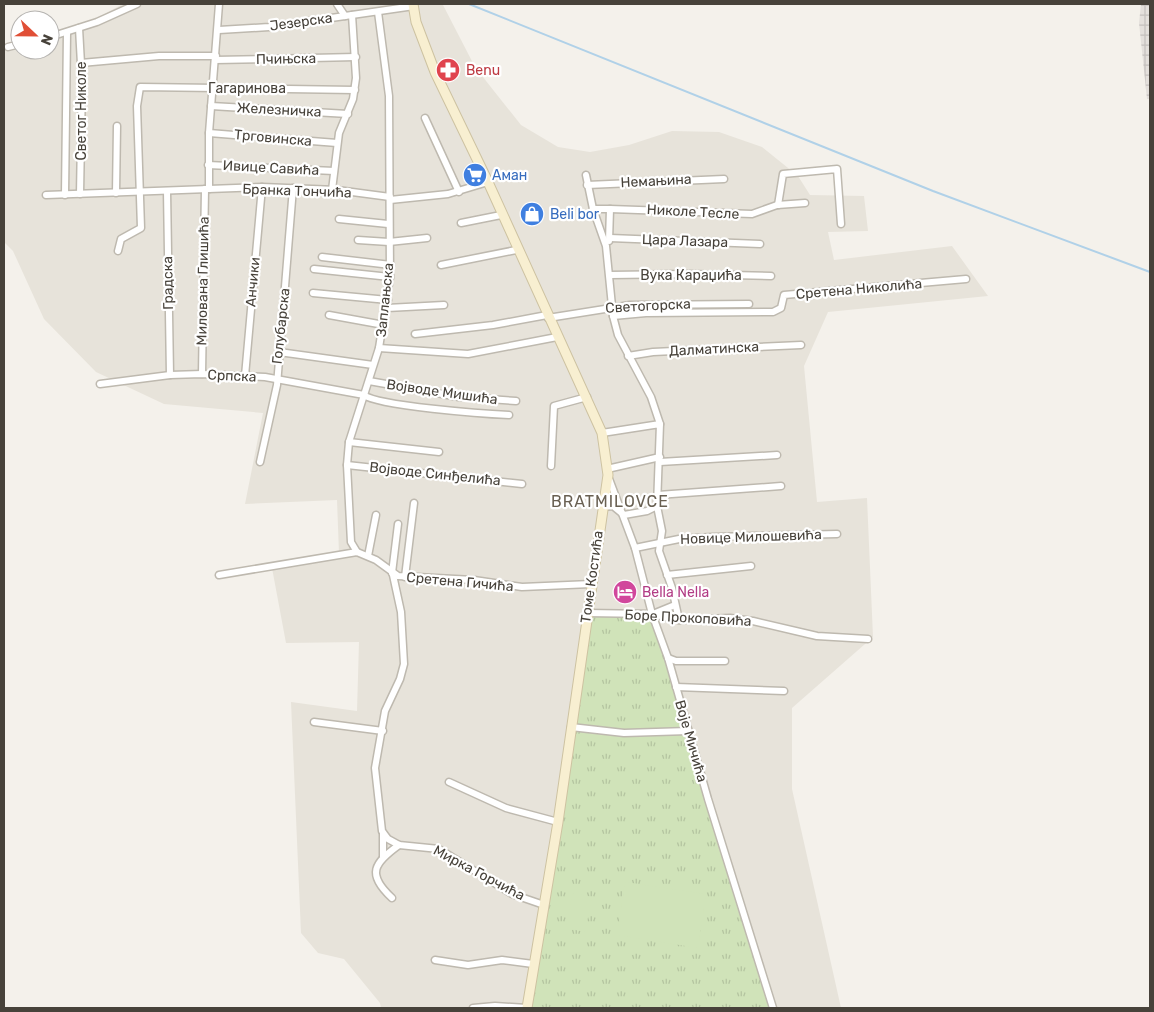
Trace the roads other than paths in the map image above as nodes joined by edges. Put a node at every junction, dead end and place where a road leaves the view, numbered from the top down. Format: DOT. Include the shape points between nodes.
graph roads {
  1 [pos="137,4"];
  2 [pos="219,4"];
  3 [pos="337,4"];
  4 [pos="414,5"];
  5 [pos="378,12"];
  6 [pos="352,15"];
  7 [pos="345,16"];
  8 [pos="79,28"];
  9 [pos="218,30"];
  10 [pos="67,33"];
  11 [pos="60,35"];
  12 [pos="216,58"];
  13 [pos="356,58"];
  14 [pos="81,63"];
  15 [pos="213,88"];
  16 [pos="355,90"];
  17 [pos="211,106"];
  18 [pos="348,114"];
  19 [pos="425,118"];
  20 [pos="117,126"];
  21 [pos="209,133"];
  22 [pos="338,143"];
  23 [pos="208,165"];
  24 [pos="334,171"];
  25 [pos="586,175"];
  26 [pos="724,179"];
  27 [pos="488,182"];
  28 [pos="588,185"];
  29 [pos="262,187"];
  30 [pos="293,188"];
  31 [pos="207,189"];
  32 [pos="332,190"];
  33 [pos="167,191"];
  34 [pos="139,192"];
  35 [pos="459,192"];
  36 [pos="116,193"];
  37 [pos="80,194"];
  38 [pos="64,195"];
  39 [pos="46,196"];
  40 [pos="390,198"];
  41 [pos="805,203"];
  42 [pos="778,205"];
  43 [pos="593,209"];
  44 [pos="610,209"];
  45 [pos="501,215"];
  46 [pos="339,219"];
  47 [pos="461,222"];
  48 [pos="388,224"];
  49 [pos="841,224"];
  50 [pos="427,238"];
  51 [pos="610,238"];
  52 [pos="358,240"];
  53 [pos="389,242"];
  54 [pos="760,244"];
  55 [pos="606,246"];
  56 [pos="516,250"];
  57 [pos="118,251"];
  58 [pos="322,257"];
  59 [pos="391,265"];
  60 [pos="442,265"];
  61 [pos="314,269"];
  62 [pos="610,275"];
  63 [pos="771,276"];
  64 [pos="390,277"];
  65 [pos="966,279"];
  66 [pos="313,293"];
  67 [pos="387,304"];
  68 [pos="748,304"];
  69 [pos="444,305"];
  70 [pos="612,306"];
  71 [pos="330,315"];
  72 [pos="613,316"];
  73 [pos="548,317"];
  74 [pos="384,325"];
  75 [pos="415,334"];
  76 [pos="557,336"];
  77 [pos="801,345"];
  78 [pos="379,348"];
  79 [pos="279,352"];
  80 [pos="628,356"];
  81 [pos="373,365"];
  82 [pos="202,374"];
  83 [pos="170,375"];
  84 [pos="245,376"];
  85 [pos="276,380"];
  86 [pos="369,381"];
  87 [pos="100,384"];
  88 [pos="364,395"];
  89 [pos="587,397"];
  90 [pos="516,401"];
  91 [pos="509,415"];
  92 [pos="660,424"];
  93 [pos="602,433"];
  94 [pos="349,442"];
  95 [pos="438,452"];
  96 [pos="777,455"];
  97 [pos="660,460"];
  98 [pos="260,462"];
  99 [pos="347,465"];
  100 [pos="551,466"];
  101 [pos="607,472"];
  102 [pos="522,484"];
  103 [pos="781,486"];
  104 [pos="658,495"];
  105 [pos="414,503"];
  106 [pos="657,506"];
  107 [pos="602,507"];
  108 [pos="624,515"];
  109 [pos="376,516"];
  110 [pos="398,524"];
  111 [pos="837,534"];
  112 [pos="660,544"];
  113 [pos="635,548"];
  114 [pos="357,552"];
  115 [pos="368,556"];
  116 [pos="751,566"];
  117 [pos="393,574"];
  118 [pos="667,574"];
  119 [pos="219,575"];
  120 [pos="405,577"];
  121 [pos="591,584"];
  122 [pos="675,605"];
  123 [pos="587,613"];
  124 [pos="652,614"];
  125 [pos="679,620"];
  126 [pos="868,639"];
  127 [pos="668,658"];
  128 [pos="725,662"];
  129 [pos="676,687"];
  130 [pos="784,691"];
  131 [pos="314,722"];
  132 [pos="571,728"];
  133 [pos="383,731"];
  134 [pos="688,731"];
  135 [pos="449,782"];
  136 [pos="558,822"];
  137 [pos="383,832"];
  138 [pos="400,845"];
  139 [pos="383,857"];
  140 [pos="392,898"];
  141 [pos="544,905"];
  142 [pos="435,960"];
  143 [pos="533,964"];
  144 [pos="473,1008"];
  145 [pos="527,1008"];
  146 [pos="773,1008"];
  1 -- 8 [label="street"];
  2 -- 9 [label="street, Милована Глишића"];
  3 -- 7 [label="street"];
  4 -- 5 [label="street, Језерска"];
  4 -- 27 [label="street, Томе Костића" via="416,22 435,72"];
  5 -- 6 [label="street, Језерска"];
  5 -- 40 [label="street, Заплањска" via="390,96"];
  6 -- 7 [label="street, Језерска"];
  6 -- 13 [label="street"];
  7 -- 9 [label="street, Језерска" via="270,27"];
  8 -- 10 [label="street"];
  8 -- 14 [label="street, Светог Николе"];
  9 -- 12 [label="street, Милована Глишића"];
  10 -- 11 [label="street"];
  10 -- 38 [label="street"];
  12 -- 13 [label="street, Пчињска"];
  12 -- 14 [label="street, Пчињска" via="159,56"];
  12 -- 15 [label="street, Милована Глишића"];
  13 -- 16 [label="street"];
  14 -- 37 [label="street, Светог Николе"];
  15 -- 16 [label="street, Гагаринова"];
  15 -- 17 [label="street, Милована Глишића"];
  15 -- 34 [label="street, Гагаринова" via="139,88"];
  16 -- 18 [label="street"];
  17 -- 18 [label="street, Железничка"];
  17 -- 21 [label="street, Милована Глишића"];
  18 -- 22 [label="street"];
  19 -- 35 [label="street"];
  20 -- 36 [label="street"];
  21 -- 22 [label="street, Трговинска"];
  21 -- 23 [label="street, Милована Глишића"];
  22 -- 24 [label="street"];
  23 -- 24 [label="street, Ивице Савића"];
  23 -- 31 [label="street, Милована Глишића"];
  24 -- 32 [label="street"];
  25 -- 28 [label="street"];
  26 -- 28 [label="street, Немањина"];
  27 -- 35 [label="street, Бранка Тончића"];
  27 -- 45 [label="street, Томе Костића"];
  28 -- 43 [label="street"];
  29 -- 30 [label="street, Бранка Тончића"];
  29 -- 31 [label="street, Бранка Тончића"];
  29 -- 84 [label="street, Анчики"];
  30 -- 32 [label="street, Бранка Тончића"];
  30 -- 79 [label="street, Голубарска"];
  31 -- 33 [label="street, Бранка Тончића"];
  31 -- 82 [label="street, Милована Глишића"];
  32 -- 40 [label="street, Бранка Тончића"];
  33 -- 34 [label="street, Бранка Тончића"];
  33 -- 83 [label="street, Градска"];
  34 -- 36 [label="street, Бранка Тончића"];
  34 -- 57 [label="street" via="141,228 121,239"];
  35 -- 40 [label="street, Бранка Тончића"];
  36 -- 37 [label="street, Бранка Тончића"];
  37 -- 38 [label="street, Бранка Тончића"];
  38 -- 39 [label="street, Бранка Тончића"];
  40 -- 48 [label="street, Заплањска"];
  41 -- 42 [label="street, Николе Тесле"];
  42 -- 44 [label="street, Николе Тесле" via="752,214"];
  42 -- 49 [label="street" via="783,174 838,169"];
  43 -- 44 [label="street, Николе Тесле"];
  43 -- 55 [label="street"];
  44 -- 51 [label="street"];
  45 -- 47 [label="street"];
  45 -- 56 [label="street, Томе Костића"];
  46 -- 48 [label="street"];
  48 -- 53 [label="street, Заплањска"];
  50 -- 53 [label="street"];
  51 -- 54 [label="street, Цара Лазара"];
  51 -- 55 [label="street"];
  52 -- 53 [label="street"];
  53 -- 59 [label="street, Заплањска"];
  55 -- 62 [label="street"];
  56 -- 60 [label="street"];
  56 -- 73 [label="street, Томе Костића"];
  58 -- 59 [label="street"];
  59 -- 64 [label="street, Заплањска"];
  61 -- 64 [label="street"];
  62 -- 63 [label="street, Вука Караџића"];
  62 -- 70 [label="street"];
  64 -- 67 [label="street, Заплањска"];
  65 -- 72 [label="street, Сретена Николића" via="784,295 781,308 773,312"];
  66 -- 67 [label="street"];
  67 -- 69 [label="street"];
  67 -- 74 [label="street, Заплањска"];
  68 -- 70 [label="street, Светогорска"];
  70 -- 72 [label="street"];
  70 -- 73 [label="street, Светогорска"];
  71 -- 74 [label="street"];
  72 -- 80 [label="street"];
  73 -- 75 [label="street, Светогорска"];
  73 -- 76 [label="street, Томе Костића"];
  74 -- 78 [label="street, Заплањска"];
  76 -- 78 [label="street" via="468,354"];
  76 -- 89 [label="street, Томе Костића"];
  77 -- 80 [label="street, Далматинска"];
  78 -- 81 [label="street, Заплањска"];
  79 -- 81 [label="street"];
  79 -- 85 [label="street, Голубарска"];
  80 -- 92 [label="street" via="651,397"];
  81 -- 86 [label="street, Заплањска"];
  82 -- 83 [label="street, Српска"];
  82 -- 84 [label="street, Српска"];
  83 -- 87 [label="street, Српска"];
  84 -- 85 [label="street, Српска"];
  85 -- 88 [label="street, Српска"];
  85 -- 98 [label="street, Голубарска"];
  86 -- 88 [label="street, Заплањска"];
  86 -- 90 [label="street, Војводе Мишића" via="467,398"];
  88 -- 91 [label="street, Српска" via="398,403"];
  88 -- 94 [label="street, Заплањска"];
  89 -- 93 [label="street, Томе Костића"];
  89 -- 100 [label="street" via="554,406"];
  92 -- 93 [label="street"];
  92 -- 97 [label="street"];
  93 -- 101 [label="street, Томе Костића"];
  94 -- 95 [label="street"];
  94 -- 99 [label="street, Заплањска"];
  96 -- 97 [label="street"];
  97 -- 101 [label="street"];
  97 -- 104 [label="street"];
  99 -- 102 [label="street, Војводе Синђелића"];
  99 -- 114 [label="street, Заплањска" via="352,542"];
  101 -- 107 [label="street, Томе Костића"];
  101 -- 108 [label="street, Воје Мичића"];
  103 -- 104 [label="street"];
  104 -- 106 [label="street"];
  105 -- 120 [label="street"];
  106 -- 108 [label="street"];
  106 -- 112 [label="street" via="662,531"];
  107 -- 108 [label="street" via="613,506"];
  107 -- 121 [label="street, Томе Костића"];
  108 -- 113 [label="street, Воје Мичића"];
  109 -- 115 [label="street"];
  110 -- 117 [label="street"];
  111 -- 112 [label="street, Новице Милошевића" via="712,537"];
  112 -- 113 [label="street, Новице Милошевића"];
  112 -- 118 [label="street"];
  113 -- 124 [label="street, Воје Мичића"];
  114 -- 115 [label="street, Сретена Гичића"];
  114 -- 119 [label="street, Сретена Гичића"];
  115 -- 117 [label="street, Сретена Гичића"];
  116 -- 118 [label="street"];
  117 -- 120 [label="street, Сретена Гичића"];
  117 -- 133 [label="street" via="401,612 404,664 385,712"];
  118 -- 122 [label="street"];
  120 -- 121 [label="street, Сретена Гичића" via="474,580 522,587"];
  121 -- 123 [label="street, Томе Костића"];
  122 -- 124 [label="street"];
  122 -- 125 [label="street"];
  123 -- 124 [label="street, Боре Прокоповића"];
  123 -- 132 [label="street, Томе Костића"];
  124 -- 125 [label="street, Боре Прокоповића"];
  124 -- 127 [label="street, Воје Мичића"];
  125 -- 126 [label="street, Боре Прокоповића" via="746,620 817,636"];
  127 -- 128 [label="street"];
  127 -- 129 [label="street, Воје Мичића"];
  129 -- 130 [label="street"];
  129 -- 134 [label="street, Воје Мичића"];
  131 -- 133 [label="street"];
  132 -- 134 [label="street" via="624,733"];
  132 -- 136 [label="street, Томе Костића"];
  133 -- 137 [label="street" via="375,768"];
  134 -- 146 [label="street, Воје Мичића"];
  135 -- 136 [label="street" via="506,808"];
  136 -- 141 [label="street, Томе Костића"];
  137 -- 138 [label="street" via="388,839"];
  137 -- 139 [label="street"];
  138 -- 139 [label="street"];
  138 -- 141 [label="street, Мирка Горчића" via="438,849 512,894"];
  139 -- 140 [label="street" via="376,868 376,875 380,886"];
  141 -- 143 [label="street, Томе Костића"];
  142 -- 143 [label="street" via="468,965 502,960"];
  143 -- 145 [label="street, Томе Костића"];
  144 -- 145 [label="street"];
}
